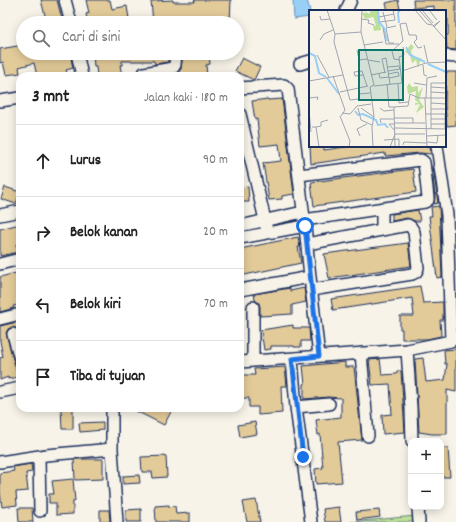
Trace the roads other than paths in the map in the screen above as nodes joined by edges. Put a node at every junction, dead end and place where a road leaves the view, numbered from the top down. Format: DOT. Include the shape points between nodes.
graph roads {
  1 [pos="66,0"];
  2 [pos="350,0"];
  3 [pos="346,10"];
  4 [pos="69,16"];
  5 [pos="446,56"];
  6 [pos="456,57"];
  7 [pos="79,60"];
  8 [pos="175,60"];
  9 [pos="81,72"];
  10 [pos="150,72"];
  11 [pos="244,88"];
  12 [pos="16,99"];
  13 [pos="0,101"];
  14 [pos="244,131"];
  15 [pos="437,147"];
  16 [pos="299,175"];
  17 [pos="382,208"];
  18 [pos="16,212"];
  19 [pos="0,215"];
  20 [pos="451,215"];
  21 [pos="304,219"];
  22 [pos="265,220"];
  23 [pos="244,225"];
  24 [pos="382,230"];
  25 [pos="267,233"];
  26 [pos="244,237"];
  27 [pos="307,244"];
  28 [pos="16,260"];
  29 [pos="0,264"];
  30 [pos="310,277"];
  31 [pos="244,289"];
  32 [pos="311,290"];
  33 [pos="252,307"];
  34 [pos="16,315"];
  35 [pos="0,319"];
  36 [pos="13,334"];
  37 [pos="454,341"];
  38 [pos="16,345"];
  39 [pos="407,350"];
  40 [pos="361,353"];
  41 [pos="319,356"];
  42 [pos="292,359"];
  43 [pos="253,361"];
  44 [pos="244,362"];
  45 [pos="16,389"];
  46 [pos="0,392"];
  47 [pos="329,404"];
  48 [pos="296,407"];
  49 [pos="112,412"];
  50 [pos="368,436"];
  51 [pos="412,438"];
  52 [pos="112,450"];
  53 [pos="39,456"];
  54 [pos="0,462"];
  55 [pos="418,510"];
  56 [pos="40,511"];
  57 [pos="117,522"];
  58 [pos="311,522"];
  59 [pos="419,522"];
  1 -- 4 [label="street"];
  2 -- 3 [label="street"];
  5 -- 6 [label="street"];
  7 -- 9 [label="street"];
  8 -- 10 [label="street" via="173,68"];
  11 -- 16 [label="street" via="284,85 288,89"];
  12 -- 13 [label="street"];
  14 -- 22 [label="street"];
  15 -- 20 [label="street"];
  16 -- 17 [label="street" via="422,160 428,200"];
  16 -- 21 [label="street"];
  17 -- 21 [label="street"];
  17 -- 24 [label="street"];
  18 -- 19 [label="street"];
  20 -- 37 [label="street"];
  21 -- 22 [label="street"];
  21 -- 25 [label="street"];
  21 -- 27 [label="street"];
  22 -- 23 [label="street"];
  22 -- 25 [label="street"];
  24 -- 27 [label="street"];
  24 -- 32 [label="street" via="408,225 411,227 414,232 418,268 416,272"];
  25 -- 26 [label="street"];
  27 -- 30 [label="street"];
  28 -- 29 [label="street"];
  30 -- 31 [label="street"];
  30 -- 32 [label="street"];
  32 -- 41 [label="street"];
  33 -- 43 [label="street"];
  34 -- 35 [label="street"];
  36 -- 38 [label="street"];
  37 -- 39 [label="street"];
  39 -- 40 [label="street"];
  39 -- 51 [label="street"];
  40 -- 41 [label="street"];
  40 -- 50 [label="street"];
  41 -- 42 [label="street"];
  42 -- 43 [label="street"];
  42 -- 48 [label="street"];
  43 -- 44 [label="street"];
  45 -- 46 [label="street"];
  47 -- 48 [label="street"];
  48 -- 58 [label="street"];
  49 -- 52 [label="street"];
  52 -- 53 [label="street"];
  52 -- 57 [label="street"];
  53 -- 54 [label="street"];
  53 -- 56 [label="street"];
  55 -- 59 [label="street"];
}
